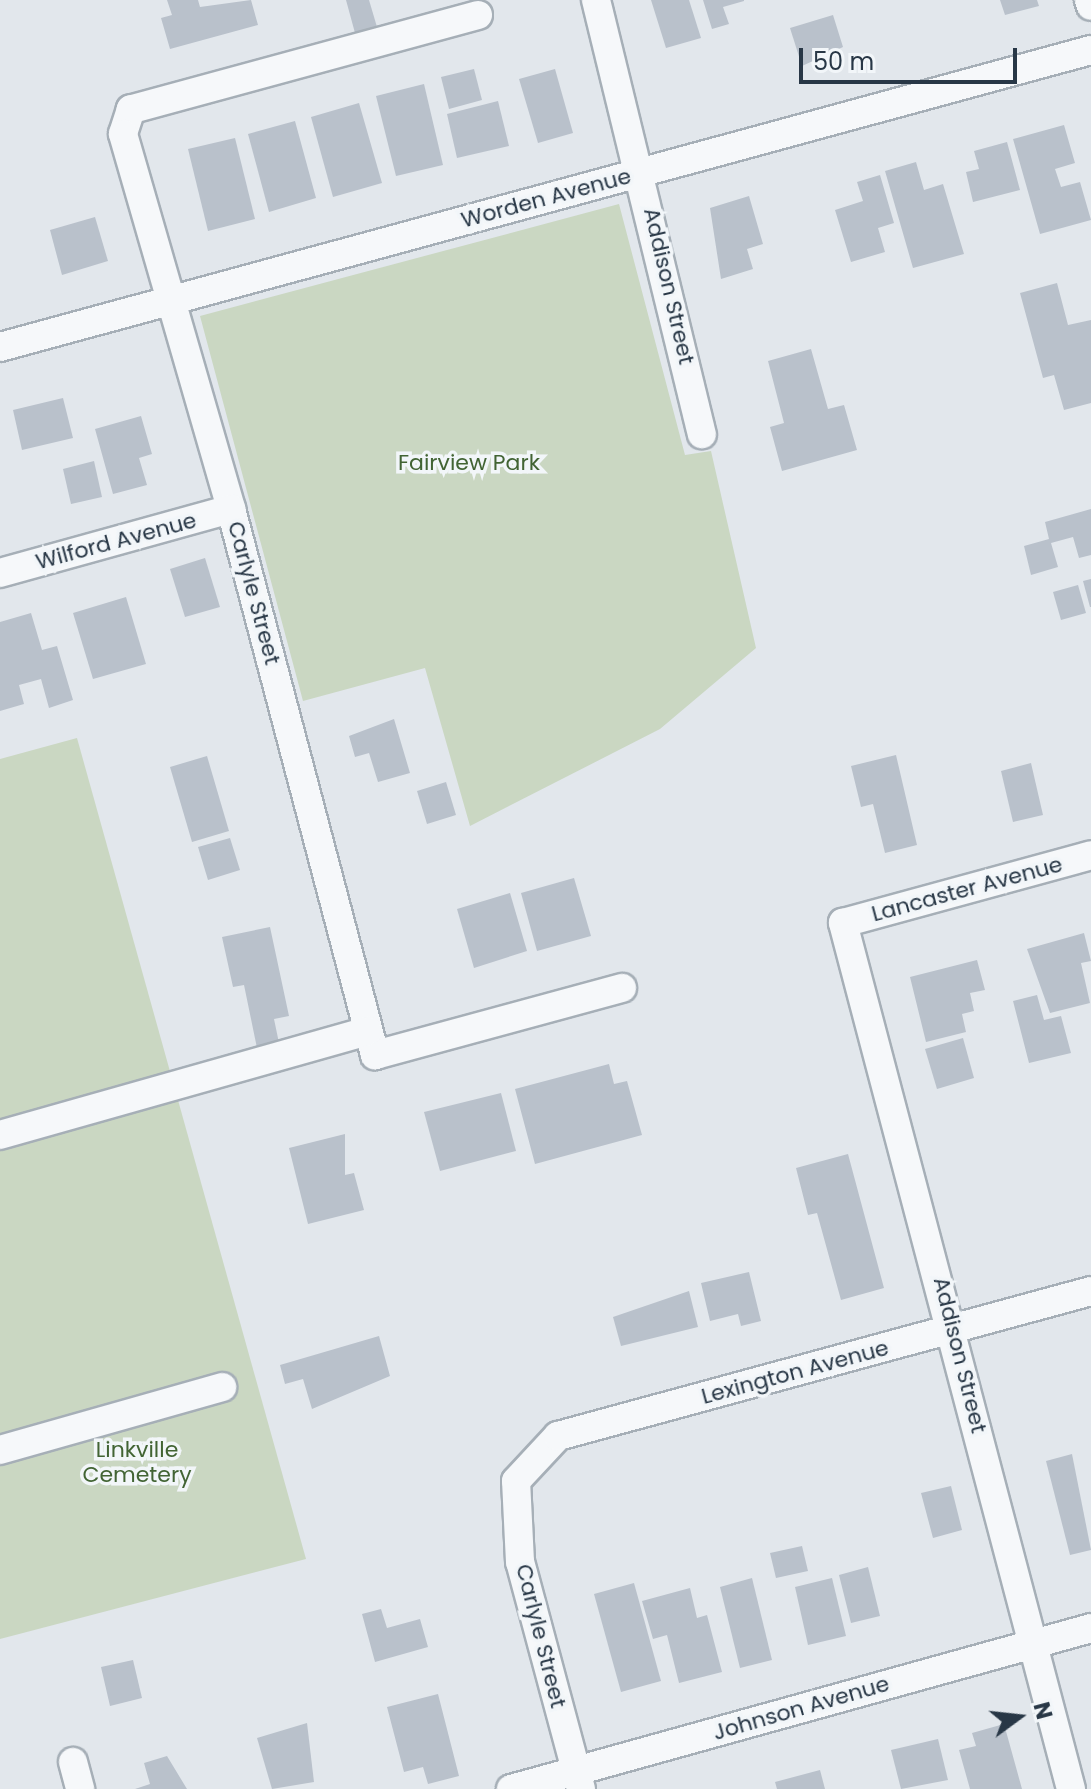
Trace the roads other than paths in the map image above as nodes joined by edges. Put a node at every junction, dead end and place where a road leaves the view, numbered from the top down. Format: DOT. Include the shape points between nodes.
graph roads {
  1 [pos="596,0"];
  2 [pos="1089,0"];
  3 [pos="1091,6"];
  4 [pos="478,15"];
  5 [pos="1091,50"];
  6 [pos="643,173"];
  7 [pos="171,300"];
  8 [pos="0,347"];
  9 [pos="702,434"];
  10 [pos="231,509"];
  11 [pos="0,573"];
  12 [pos="1091,855"];
  13 [pos="843,923"];
  14 [pos="622,988"];
  15 [pos="371,1043"];
  16 [pos="0,1135"];
  17 [pos="1091,1291"];
  18 [pos="955,1329"];
  19 [pos="222,1387"];
  20 [pos="0,1450"];
  21 [pos="516,1481"];
  22 [pos="1091,1628"];
  23 [pos="1033,1643"];
  24 [pos="578,1780"];
  25 [pos="511,1789"];
  26 [pos="1071,1789"];
  1 -- 6 [label="street, Addison Street"];
  2 -- 3 [label="street"];
  4 -- 7 [label="street, Carlyle Street" via="131,109 123,134"];
  5 -- 6 [label="street, Worden Avenue"];
  6 -- 7 [label="street, Worden Avenue"];
  6 -- 9 [label="street, Addison Street"];
  7 -- 8 [label="street, Worden Avenue"];
  7 -- 10 [label="street, Carlyle Street"];
  10 -- 11 [label="street, Wilford Avenue"];
  10 -- 15 [label="street, Carlyle Street"];
  12 -- 13 [label="street, Lancaster Avenue"];
  13 -- 18 [label="street, Addison Street"];
  14 -- 15 [label="street"];
  15 -- 16 [label="street"];
  17 -- 18 [label="street, Lexington Avenue"];
  18 -- 21 [label="street, Lexington Avenue" via="558,1436"];
  18 -- 23 [label="street, Addison Street"];
  19 -- 20 [label="street"];
  21 -- 24 [label="street, Carlyle Street" via="520,1562"];
  22 -- 23 [label="street, Johnson Avenue"];
  23 -- 24 [label="street, Johnson Avenue"];
  23 -- 26 [label="street, Addison Street"];
  24 -- 25 [label="street, Johnson Avenue"];
}
